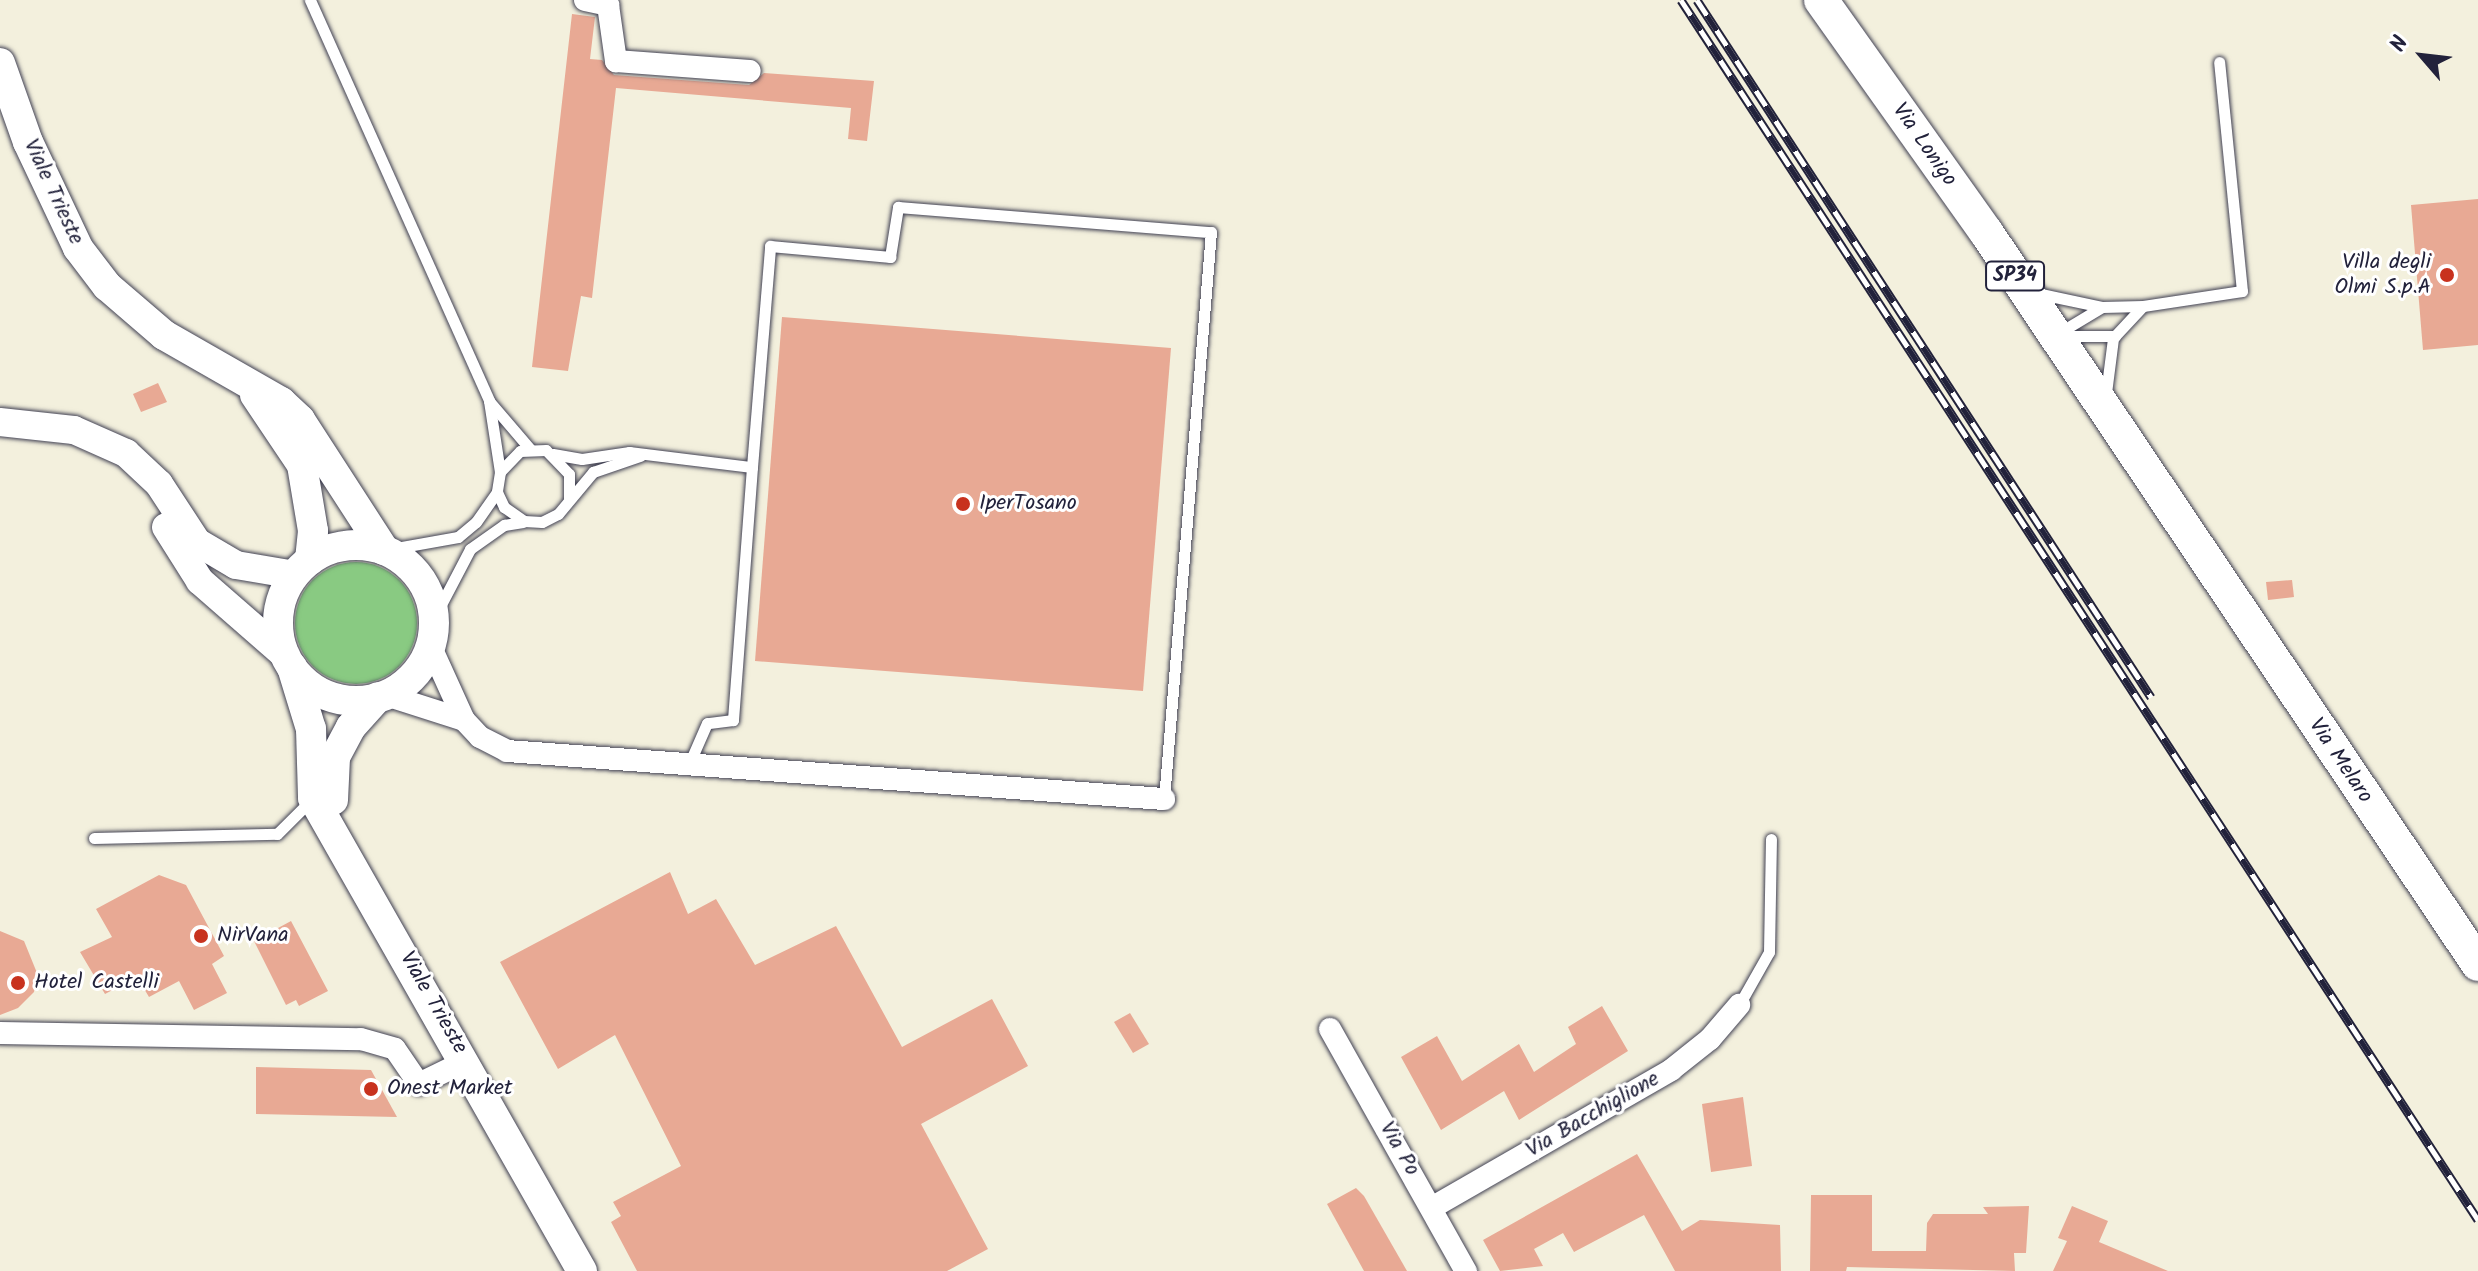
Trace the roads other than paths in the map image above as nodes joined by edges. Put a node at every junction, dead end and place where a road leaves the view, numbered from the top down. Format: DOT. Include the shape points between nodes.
graph roads {
  1 [pos="310,0"];
  2 [pos="585,0"];
  3 [pos="1821,0"];
  4 [pos="2219,62"];
  5 [pos="0,63"];
  6 [pos="750,71"];
  7 [pos="2025,290"];
  8 [pos="2143,306"];
  9 [pos="2102,307"];
  10 [pos="2054,336"];
  11 [pos="2115,336"];
  12 [pos="249,387"];
  13 [pos="489,401"];
  14 [pos="2106,413"];
  15 [pos="0,422"];
  16 [pos="79,433"];
  17 [pos="530,449"];
  18 [pos="553,454"];
  19 [pos="640,456"];
  20 [pos="752,467"];
  21 [pos="500,472"];
  22 [pos="497,492"];
  23 [pos="569,499"];
  24 [pos="524,521"];
  25 [pos="384,550"];
  26 [pos="2202,557"];
  27 [pos="302,568"];
  28 [pos="432,632"];
  29 [pos="289,662"];
  30 [pos="382,696"];
  31 [pos="464,720"];
  32 [pos="690,762"];
  33 [pos="313,798"];
  34 [pos="1164,799"];
  35 [pos="94,838"];
  36 [pos="1771,839"];
  37 [pos="354,862"];
  38 [pos="2478,964"];
  39 [pos="1739,1005"];
  40 [pos="1330,1029"];
  41 [pos="0,1033"];
  42 [pos="466,1061"];
  43 [pos="1433,1207"];
  44 [pos="582,1271"];
  45 [pos="1466,1271"];
  1 -- 13 [label="lane"];
  2 -- 6 [label="street" via="608,5 616,61"];
  3 -- 7 [label="main road, Via Lonigo / SP34"];
  4 -- 8 [label="lane" via="2242,291"];
  5 -- 12 [label="main road, Viale Trieste" via="28,142 78,248 97,273 164,335"];
  7 -- 9 [label="lane"];
  7 -- 10 [label="main road, Via Lonigo / SP34"];
  8 -- 9 [label="lane"];
  8 -- 11 [label="lane"];
  9 -- 10 [label="lane"];
  10 -- 11 [label="lane"];
  10 -- 14 [label="main road, Via Lonigo / SP34"];
  11 -- 14 [label="lane" via="2105,377"];
  12 -- 25 [label="main road, Viale Trieste" via="300,420"];
  12 -- 27 [label="main road, Viale Trieste" via="302,465 313,531"];
  13 -- 17 [label="lane"];
  13 -- 21 [label="lane"];
  14 -- 26 [label="main road, Via Lonigo / SP34"];
  15 -- 16 [label="street"];
  16 -- 27 [label="street" via="126,453 144,468 197,542 216,555 236,565"];
  16 -- 29 [label="street" via="132,480 200,581"];
  17 -- 18 [label="lane"];
  17 -- 21 [label="lane" via="512,456"];
  18 -- 19 [label="lane" via="582,459 629,452"];
  18 -- 23 [label="lane" via="569,474"];
  19 -- 20 [label="lane"];
  19 -- 23 [label="lane" via="593,472"];
  20 -- 32 [label="lane" via="733,720 707,723"];
  20 -- 34 [label="lane" via="770,246 890,257 898,207 1211,232"];
  21 -- 22 [label="lane"];
  22 -- 24 [label="lane" via="509,514"];
  22 -- 25 [label="lane" via="458,537"];
  23 -- 24 [label="lane" via="551,519"];
  24 -- 28 [label="lane" via="504,525 470,549"];
  25 -- 27 [label="main road" via="353,545"];
  25 -- 28 [label="main road, Viale Trieste" via="421,580"];
  26 -- 38 [label="main road, Via Melaro / SP34"];
  27 -- 29 [label="main road, Viale Trieste" via="279,614"];
  28 -- 30 [label="main road, Viale Trieste" via="415,674"];
  28 -- 31 [label="street"];
  29 -- 30 [label="main road" via="321,692 359,701"];
  29 -- 33 [label="main road, Viale Trieste" via="311,729"];
  30 -- 31 [label="street"];
  30 -- 37 [label="main road, Viale Trieste" via="341,743 331,778 332,800"];
  31 -- 32 [label="street" via="480,737 507,751"];
  32 -- 34 [label="street"];
  33 -- 35 [label="lane" via="277,834"];
  33 -- 37 [label="main road, Viale Trieste"];
  36 -- 39 [label="lane" via="1769,952"];
  37 -- 42 [label="main road, Viale Trieste"];
  39 -- 43 [label="street, Via Bacchiglione" via="1710,1039 1671,1070"];
  40 -- 43 [label="street, Via Po"];
  41 -- 42 [label="street" via="361,1039 395,1049 419,1084"];
  42 -- 44 [label="main road, Viale Trieste"];
  43 -- 45 [label="street, Via Po"];
}
